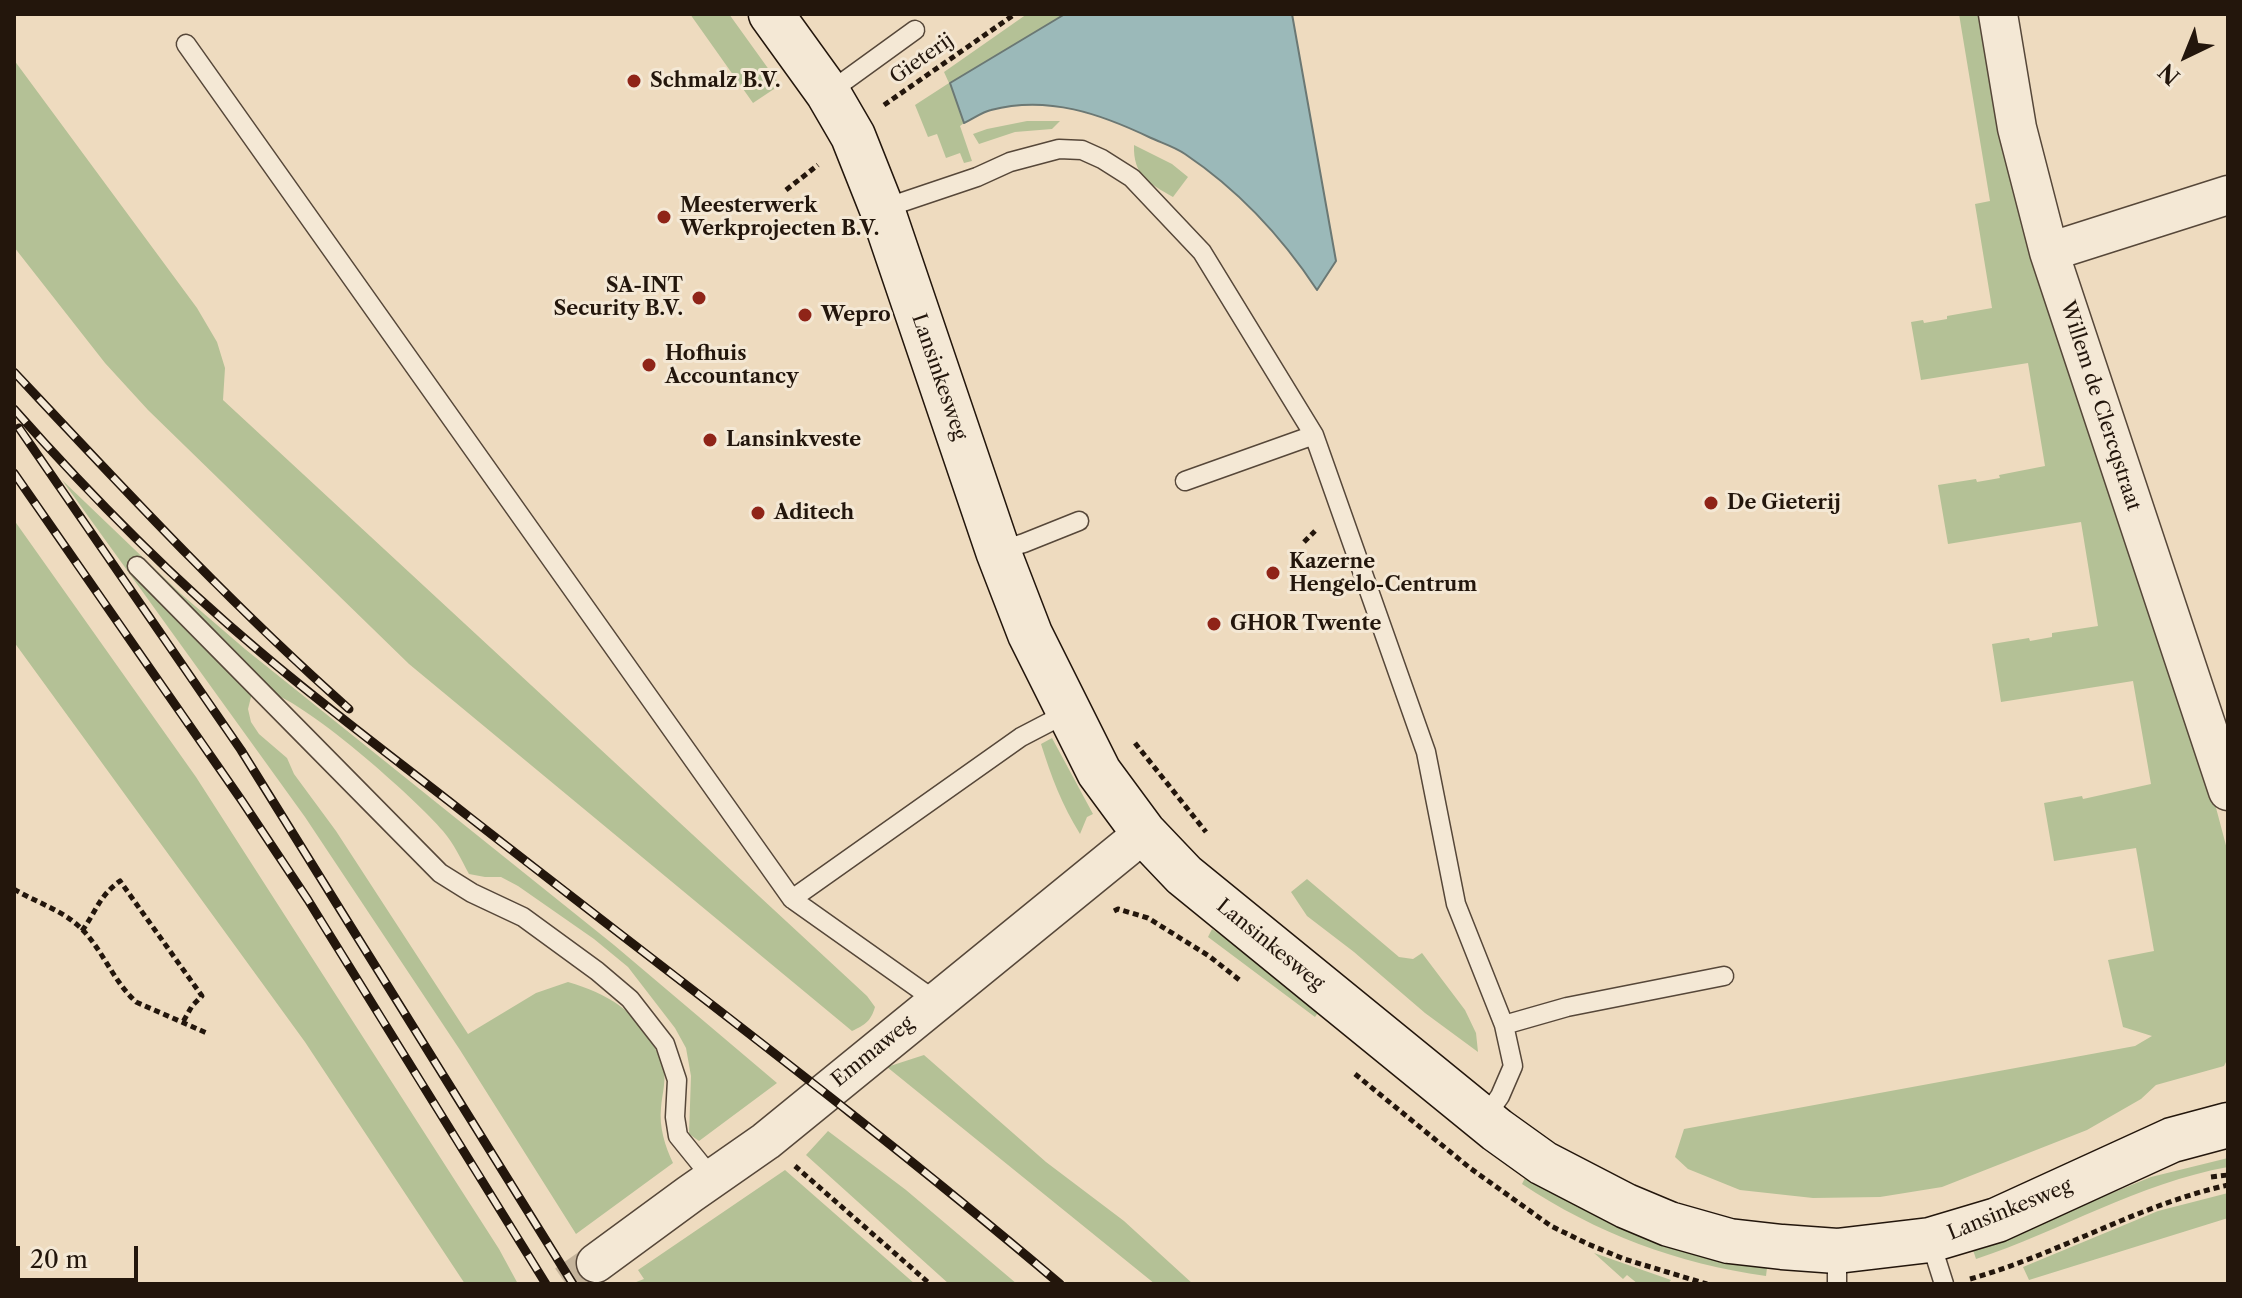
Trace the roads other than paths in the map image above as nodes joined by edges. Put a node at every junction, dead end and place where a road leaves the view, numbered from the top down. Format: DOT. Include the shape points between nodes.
graph roads {
  1 [pos="771,14"];
  2 [pos="1998,14"];
  3 [pos="915,30"];
  4 [pos="186,44"];
  5 [pos="828,93"];
  6 [pos="2228,195"];
  7 [pos="882,209"];
  8 [pos="2049,252"];
  9 [pos="1314,435"];
  10 [pos="1185,481"];
  11 [pos="1079,521"];
  12 [pos="998,551"];
  13 [pos="137,566"];
  14 [pos="1069,712"];
  15 [pos="2228,791"];
  16 [pos="1144,833"];
  17 [pos="792,899"];
  18 [pos="1724,976"];
  19 [pos="936,1001"];
  20 [pos="1504,1025"];
  21 [pos="1484,1119"];
  22 [pos="2228,1125"];
  23 [pos="712,1178"];
  24 [pos="1930,1240"];
  25 [pos="596,1263"];
  26 [pos="1837,1267"];
  27 [pos="1944,1284"];
  1 -- 5 [label="main road, Lansinkesweg"];
  2 -- 8 [label="street, Willem de Clercqstraat" via="2017,128"];
  3 -- 5 [label="lane"];
  4 -- 17 [label="lane"];
  5 -- 7 [label="main road, Lansinkesweg" via="853,136"];
  6 -- 8 [label="street"];
  7 -- 9 [label="lane" via="1059,149 1082,150 1102,159 1132,178 1202,252"];
  7 -- 12 [label="main road, Lansinkesweg"];
  8 -- 15 [label="street, Willem de Clercqstraat"];
  9 -- 10 [label="lane"];
  9 -- 20 [label="lane" via="1426,752 1456,904"];
  11 -- 12 [label="lane"];
  12 -- 14 [label="main road, Lansinkesweg" via="1030,634"];
  13 -- 23 [label="lane" via="440,873 523,917 630,999 665,1044 677,1080 678,1136"];
  14 -- 16 [label="main road, Lansinkesweg" via="1099,772"];
  14 -- 17 [label="lane" via="1021,737"];
  16 -- 19 [label="street, Emmaweg"];
  16 -- 21 [label="main road, Lansinkesweg" via="1184,875"];
  17 -- 19 [label="lane"];
  18 -- 20 [label="lane"];
  19 -- 23 [label="street, Emmaweg" via="766,1141"];
  20 -- 21 [label="lane" via="1513,1066"];
  21 -- 26 [label="main road, Lansinkesweg" via="1543,1163 1626,1206 1669,1224 1729,1241 1782,1247"];
  22 -- 24 [label="main road, Lansinkesweg" via="2172,1140 1997,1220"];
  23 -- 25 [label="street, Emmaweg"];
  24 -- 26 [label="main road, Lansinkesweg"];
  24 -- 27 [label="lane"];
}
